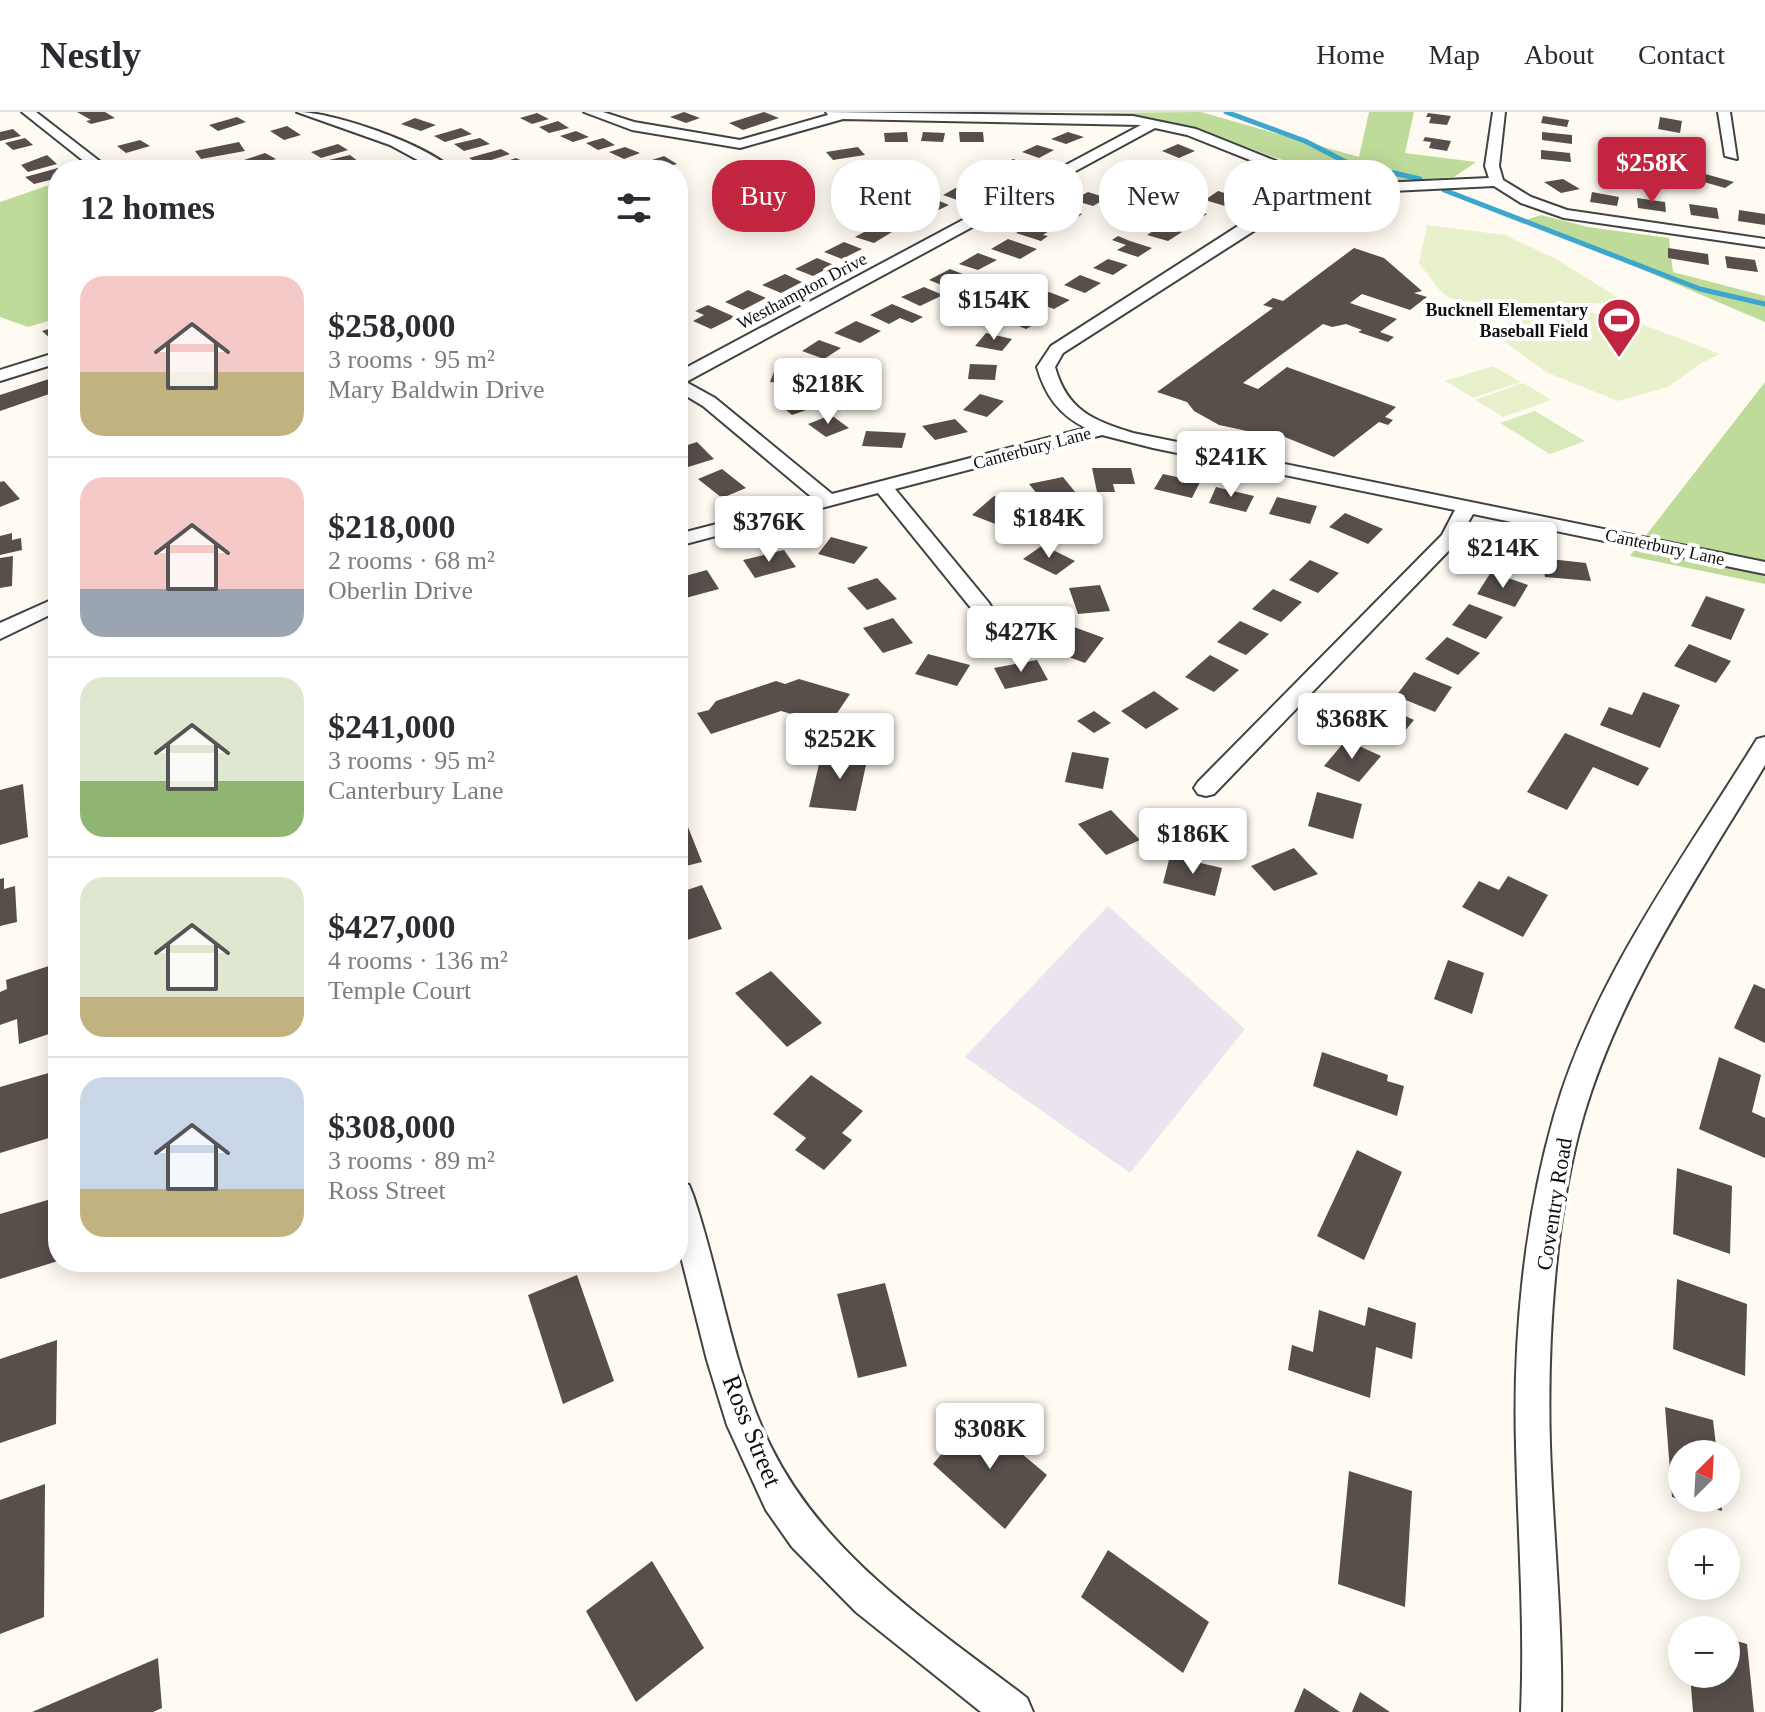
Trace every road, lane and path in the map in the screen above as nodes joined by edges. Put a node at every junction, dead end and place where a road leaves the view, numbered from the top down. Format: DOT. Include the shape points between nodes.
graph roads {
  1 [pos="28,112"];
  2 [pos="303,112"];
  3 [pos="590,112"];
  4 [pos="1499,112"];
  5 [pos="1724,112"];
  6 [pos="837,114"];
  7 [pos="1155,123"];
  8 [pos="1732,156"];
  9 [pos="91,160"];
  10 [pos="427,160"];
  11 [pos="1261,160"];
  12 [pos="1497,182"];
  13 [pos="1400,187"];
  14 [pos="1239,232"];
  15 [pos="1765,243"];
  16 [pos="48,360"];
  17 [pos="0,376"];
  18 [pos="688,377"];
  19 [pos="688,388"];
  20 [pos="1103,429"];
  21 [pos="883,487"];
  22 [pos="829,501"];
  23 [pos="1467,506"];
  24 [pos="688,537"];
  25 [pos="1765,568"];
  26 [pos="48,608"];
  27 [pos="982,608"];
  28 [pos="0,632"];
  29 [pos="1765,745"];
  30 [pos="1206,788"];
  31 [pos="688,1231"];
  32 [pos="1013,1712"];
  33 [pos="1541,1712"];
  1 -- 9 [label="street"];
  2 -- 10 [label="street" via="388,139"];
  3 -- 6 [label="street" via="742,150"];
  4 -- 12 [label="street" via="1492,166"];
  5 -- 8 [label="street"];
  6 -- 7 [label="street" via="1108,117"];
  7 -- 11 [label="street"];
  7 -- 18 [label="street, Westhampton Drive"];
  12 -- 13 [label="street"];
  12 -- 15 [label="street" via="1564,214"];
  14 -- 20 [label="street" via="1057,350 1046,367 1050,383 1079,419"];
  16 -- 17 [label="street"];
  19 -- 22 [label="street"];
  20 -- 21 [label="street, Canterbury Lane"];
  20 -- 23 [label="street, Canterbury Lane"];
  21 -- 22 [label="street, Canterbury Lane"];
  21 -- 27 [label="street"];
  22 -- 24 [label="street, Canterbury Lane"];
  23 -- 25 [label="street, Canterbury Lane"];
  23 -- 30 [label="street" via="1450,538"];
  26 -- 28 [label="street"];
  29 -- 33 [label="street, Coventry Road" via="1625,976 1569,1115 1549,1206 1535,1336"];
  31 -- 32 [label="street, Ross Street" via="737,1406 774,1490 814,1546"];
}
